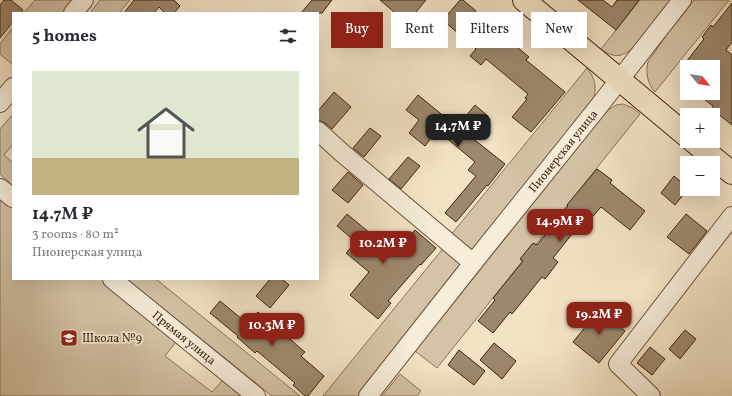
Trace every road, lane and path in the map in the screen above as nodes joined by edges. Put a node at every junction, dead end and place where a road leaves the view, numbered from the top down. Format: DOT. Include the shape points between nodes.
graph roads {
  1 [pos="84,0"];
  2 [pos="524,0"];
  3 [pos="682,0"];
  4 [pos="74,12"];
  5 [pos="619,80"];
  6 [pos="12,88"];
  7 [pos="0,103"];
  8 [pos="680,130"];
  9 [pos="319,132"];
  10 [pos="702,148"];
  11 [pos="732,173"];
  12 [pos="0,188"];
  13 [pos="12,197"];
  14 [pos="732,216"];
  15 [pos="473,263"];
  16 [pos="113,280"];
  17 [pos="256,396"];
  18 [pos="368,396"];
  19 [pos="651,396"];
  1 -- 4 [label="street"];
  2 -- 5 [label="main road"];
  3 -- 5 [label="street, Пионерская улица"];
  5 -- 8 [label="main road"];
  5 -- 15 [label="street, Пионерская улица"];
  6 -- 7 [label="street"];
  9 -- 15 [label="street"];
  10 -- 11 [label="main road"];
  12 -- 13 [label="street"];
  14 -- 19 [label="street" via="618,364"];
  15 -- 18 [label="street, Пионерская улица"];
  16 -- 17 [label="street, Прямая улица"];
}
